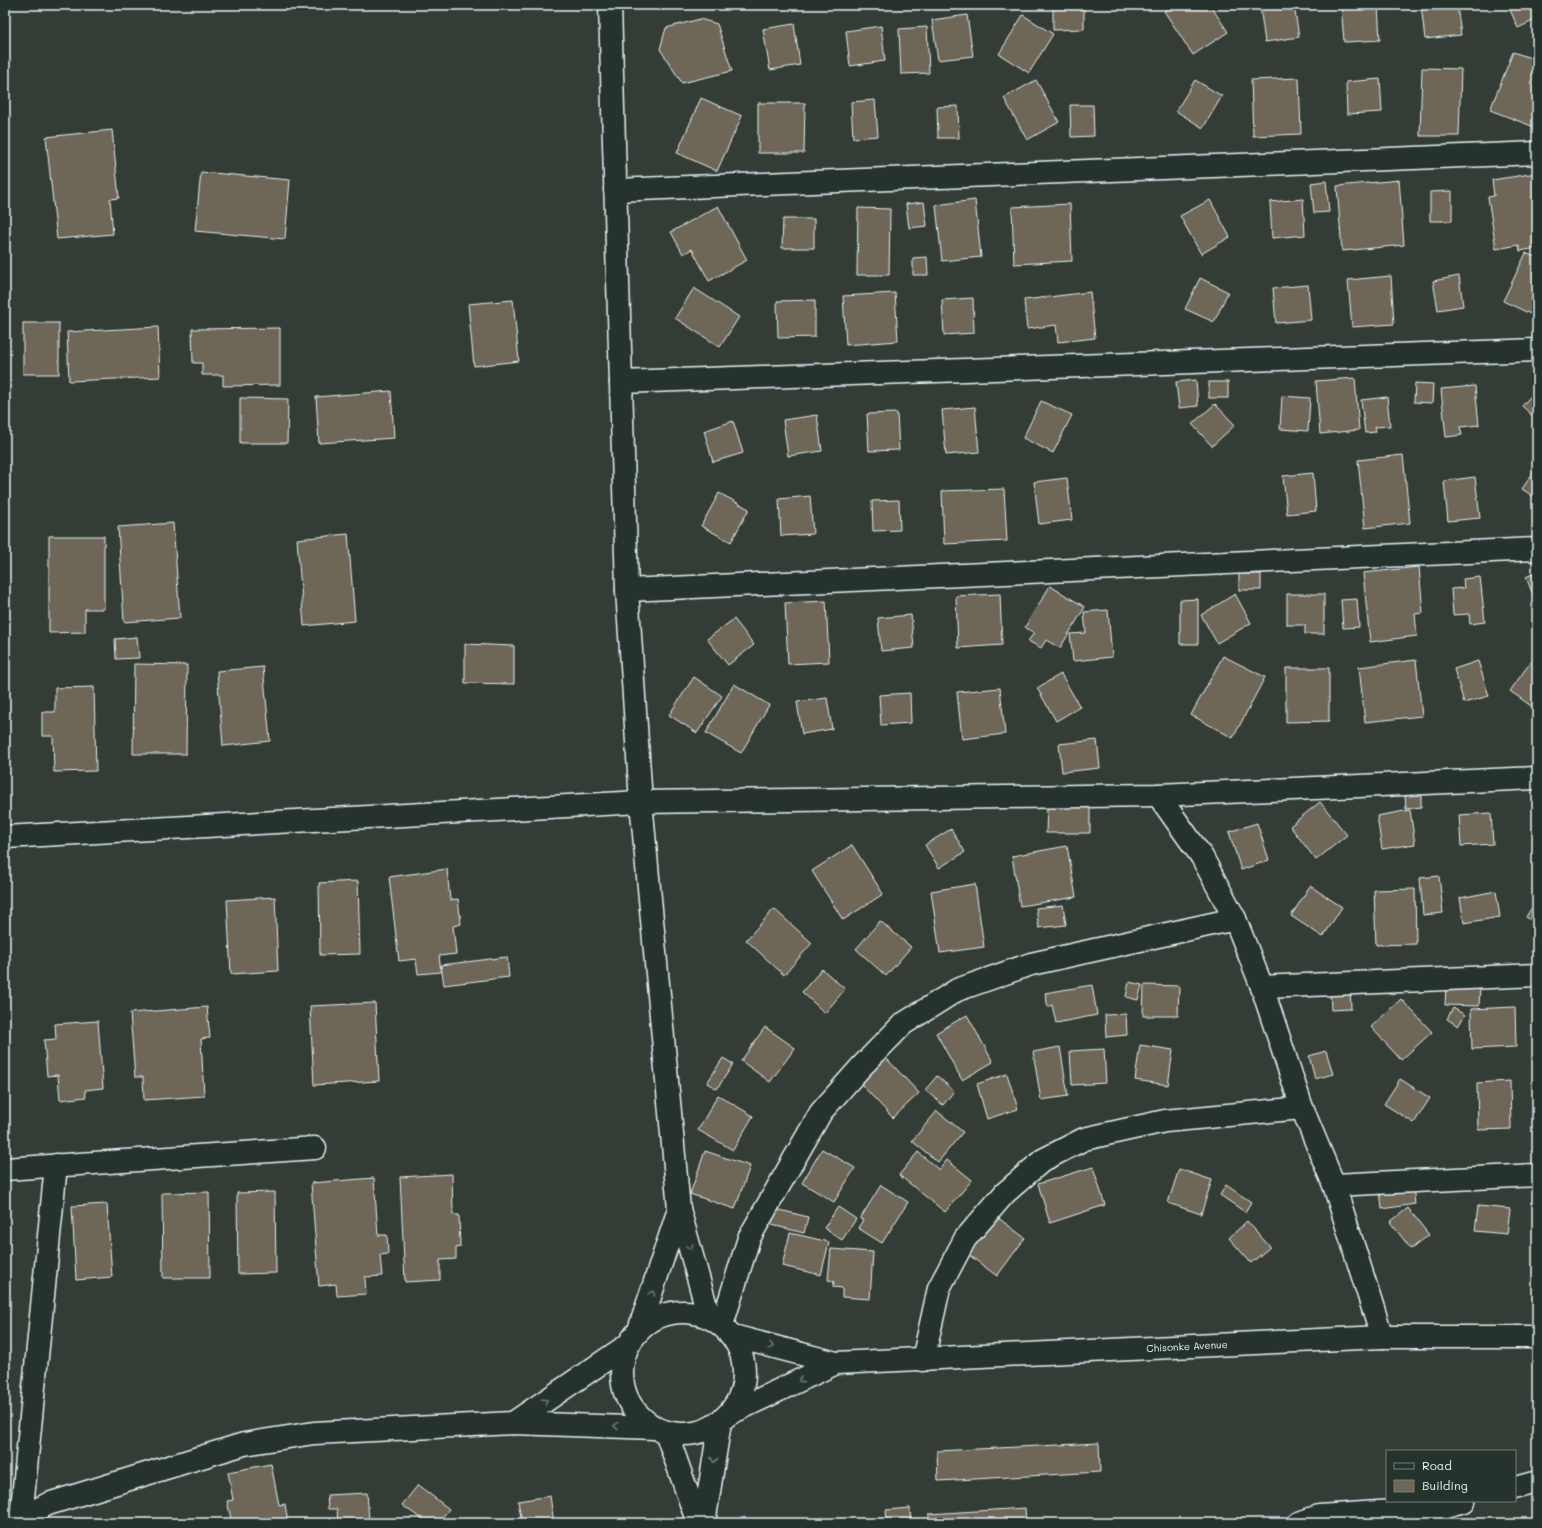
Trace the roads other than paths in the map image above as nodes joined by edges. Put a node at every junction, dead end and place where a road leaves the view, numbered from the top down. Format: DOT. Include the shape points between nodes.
graph roads {
  1 [pos="610,5"];
  2 [pos="1537,153"];
  3 [pos="615,190"];
  4 [pos="1537,350"];
  5 [pos="621,382"];
  6 [pos="1537,549"];
  7 [pos="627,590"];
  8 [pos="1537,778"];
  9 [pos="1158,795"];
  10 [pos="641,802"];
  11 [pos="5,837"];
  12 [pos="1235,919"];
  13 [pos="1537,975"];
  14 [pos="1262,987"];
  15 [pos="1302,1108"];
  16 [pos="315,1148"];
  17 [pos="56,1165"];
  18 [pos="5,1169"];
  19 [pos="1537,1175"];
  20 [pos="1334,1185"];
  21 [pos="680,1209"];
  22 [pos="722,1326"];
  23 [pos="634,1337"];
  24 [pos="1382,1337"];
  25 [pos="1537,1337"];
  26 [pos="922,1360"];
  27 [pos="836,1363"];
  28 [pos="725,1418"];
  29 [pos="512,1422"];
  30 [pos="660,1430"];
  31 [pos="1537,1482"];
  32 [pos="1516,1488"];
  33 [pos="1460,1502"];
  34 [pos="16,1520"];
  35 [pos="698,1523"];
  36 [pos="704,1523"];
  37 [pos="1299,1523"];
  1 -- 3 [label="street"];
  2 -- 3 [label="street"];
  3 -- 5 [label="street"];
  4 -- 5 [label="street"];
  5 -- 7 [label="street"];
  6 -- 7 [label="street"];
  7 -- 10 [label="street"];
  8 -- 9 [label="street"];
  9 -- 10 [label="street"];
  9 -- 12 [label="street" via="1202,857"];
  10 -- 11 [label="street"];
  10 -- 21 [label="street"];
  12 -- 14 [label="street"];
  12 -- 22 [label="street" via="1031,964 957,990 903,1024 821,1112 749,1238"];
  13 -- 14 [label="street"];
  14 -- 15 [label="street"];
  15 -- 20 [label="street"];
  15 -- 26 [label="street" via="1165,1121 1084,1139 1043,1160 1005,1193 965,1239 939,1288"];
  16 -- 17 [label="street"];
  17 -- 18 [label="street"];
  17 -- 34 [label="street"];
  19 -- 20 [label="street"];
  20 -- 24 [label="street"];
  21 -- 22 [label="street, one-way"];
  23 -- 21 [label="street, one-way"];
  22 -- 23 [label="street" via="695,1312 680,1311 651,1320"];
  22 -- 27 [label="street, one-way"];
  22 -- 28 [label="street" via="743,1355 745,1376 740,1396"];
  29 -- 23 [label="street, one-way"];
  23 -- 30 [label="street" via="623,1359 624,1391 631,1406 641,1418"];
  24 -- 25 [label="street, Chisonke Avenue"];
  24 -- 26 [label="street, Chisonke Avenue"];
  26 -- 27 [label="street, Chisonke Avenue"];
  27 -- 28 [label="street, one-way"];
  28 -- 30 [label="street" via="708,1429 694,1433 680,1434"];
  28 -- 36 [label="street, one-way"];
  30 -- 29 [label="street, one-way"];
  29 -- 34 [label="street" via="314,1434 244,1444 48,1504"];
  30 -- 35 [label="street"];
  31 -- 32 [label="street"];
  33 -- 37 [label="street" via="1438,1508 1319,1516"];
}
